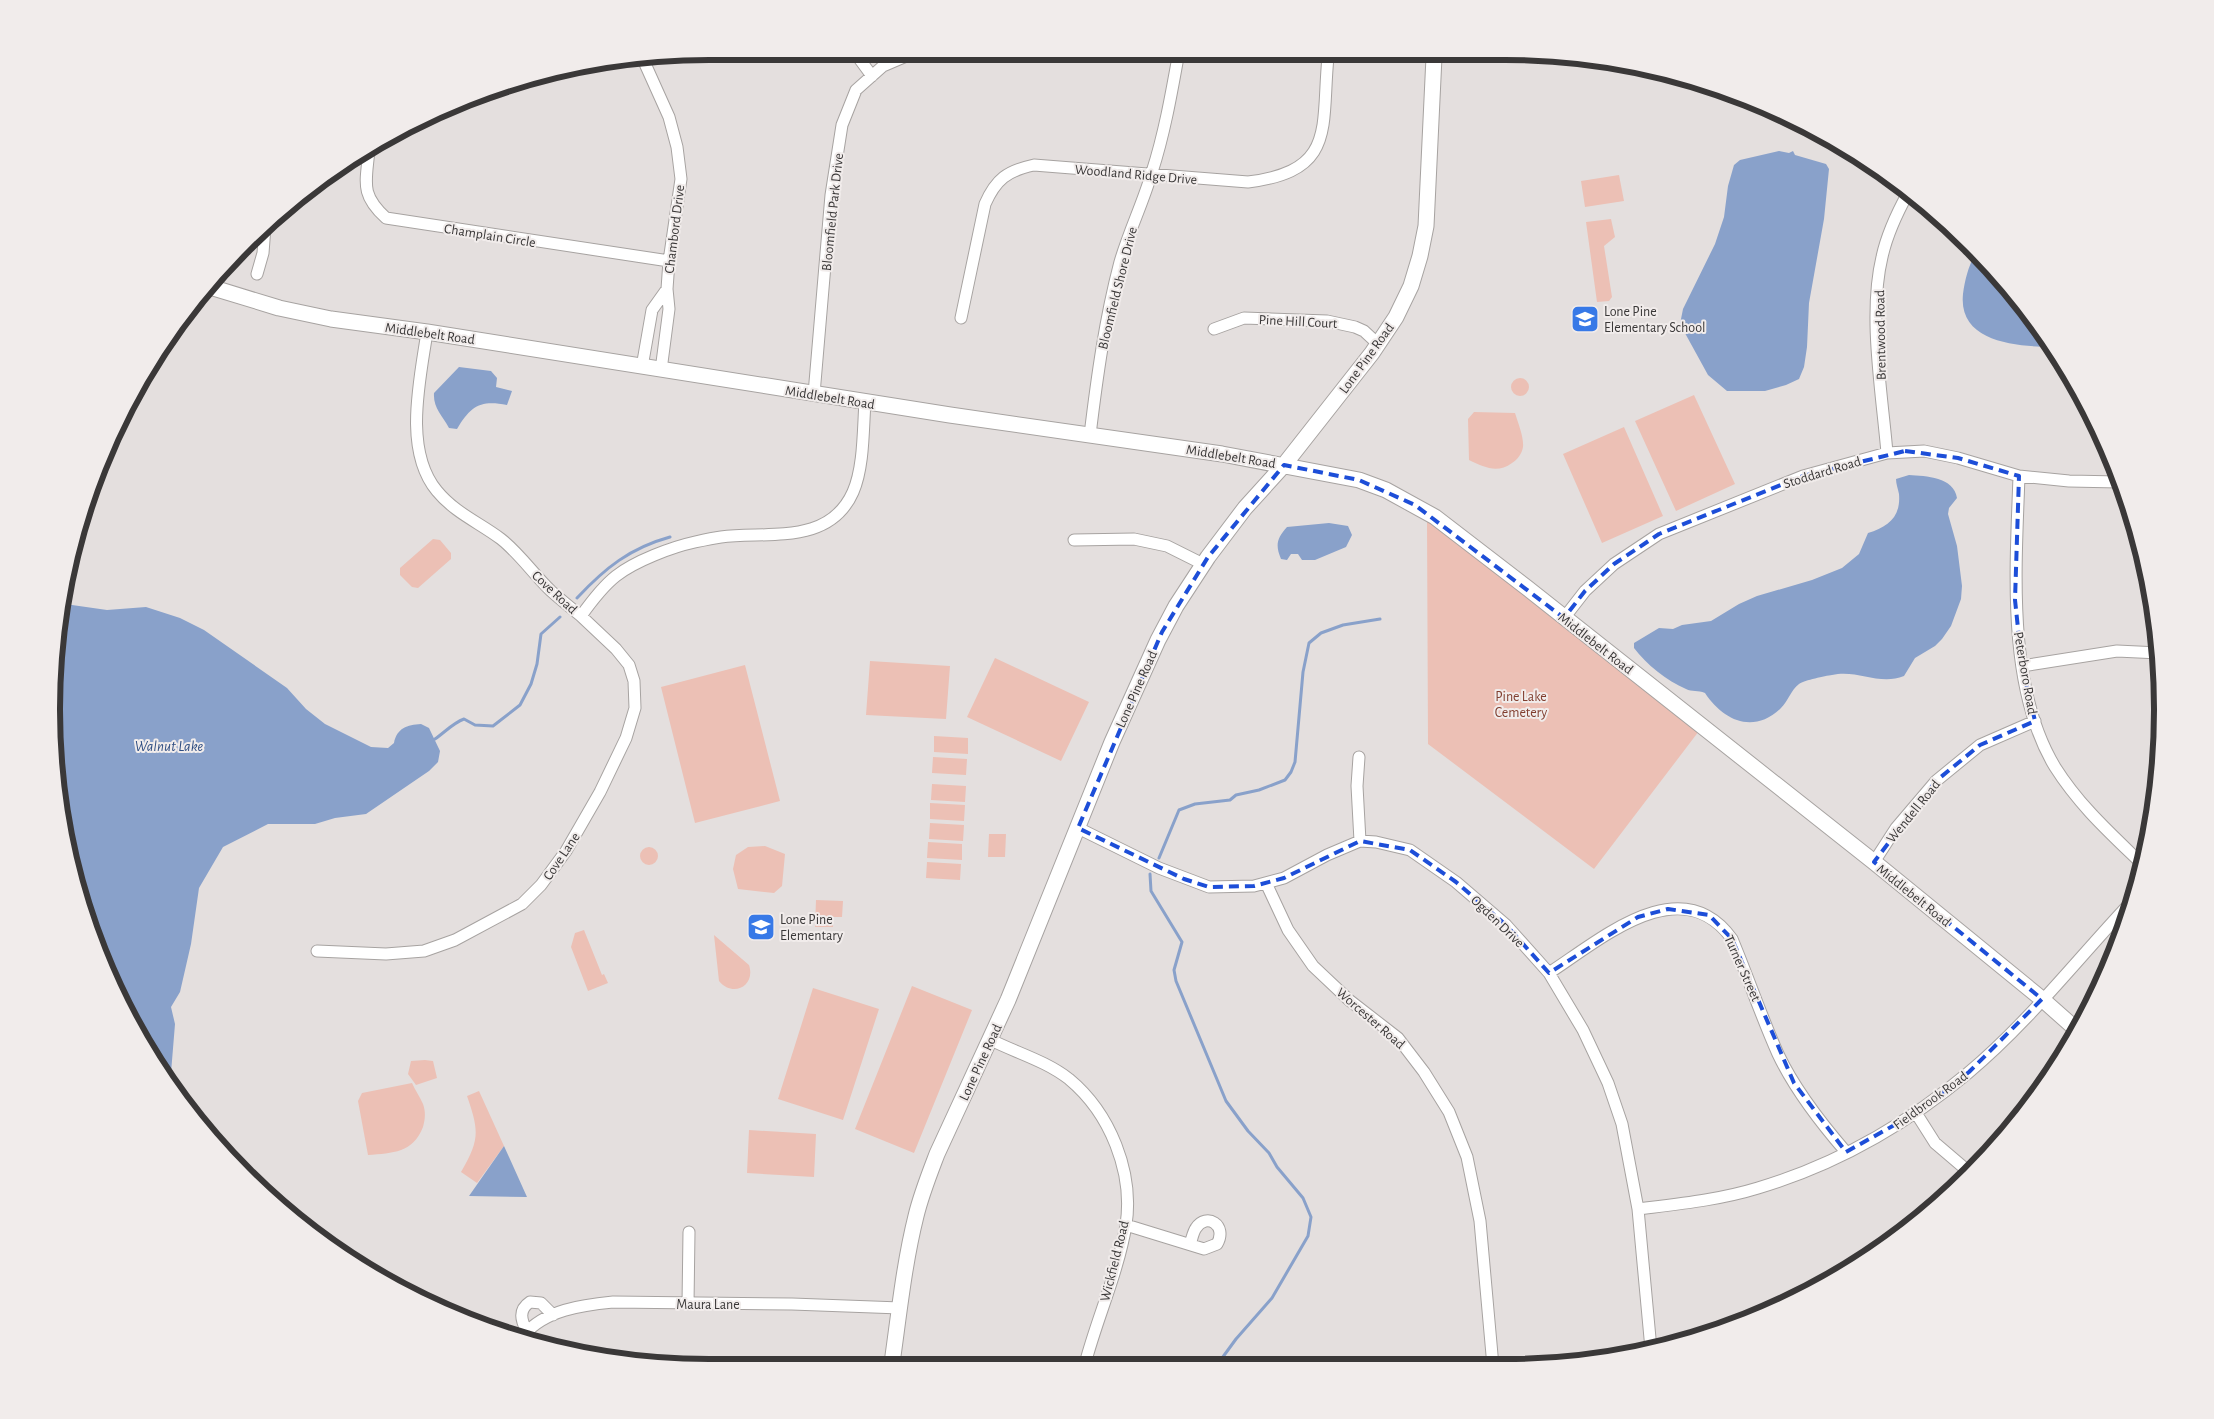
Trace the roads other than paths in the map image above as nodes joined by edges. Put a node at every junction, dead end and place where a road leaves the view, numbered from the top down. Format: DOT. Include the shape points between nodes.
graph roads {
  1 [pos="860,60"];
  2 [pos="897,60"];
  3 [pos="1177,60"];
  4 [pos="1328,60"];
  5 [pos="1434,60"];
  6 [pos="645,64"];
  7 [pos="872,76"];
  8 [pos="369,157"];
  9 [pos="1152,174"];
  10 [pos="1905,198"];
  11 [pos="264,237"];
  12 [pos="669,261"];
  13 [pos="257,274"];
  14 [pos="215,288"];
  15 [pos="667,289"];
  16 [pos="960,318"];
  17 [pos="1214,329"];
  18 [pos="427,332"];
  19 [pos="1378,344"];
  20 [pos="642,366"];
  21 [pos="661,370"];
  22 [pos="814,394"];
  23 [pos="865,402"];
  24 [pos="1090,435"];
  25 [pos="1887,453"];
  26 [pos="1284,465"];
  27 [pos="2019,476"];
  28 [pos="2113,482"];
  29 [pos="1074,540"];
  30 [pos="1203,564"];
  31 [pos="581,616"];
  32 [pos="1564,618"];
  33 [pos="2151,652"];
  34 [pos="2022,666"];
  35 [pos="2035,721"];
  36 [pos="1359,757"];
  37 [pos="1078,828"];
  38 [pos="1360,841"];
  39 [pos="2137,858"];
  40 [pos="1874,862"];
  41 [pos="1266,883"];
  42 [pos="2122,912"];
  43 [pos="317,951"];
  44 [pos="1549,973"];
  45 [pos="2042,999"];
  46 [pos="2072,1025"];
  47 [pos="991,1040"];
  48 [pos="1916,1114"];
  49 [pos="1846,1152"];
  50 [pos="1964,1169"];
  51 [pos="1638,1209"];
  52 [pos="1126,1225"];
  53 [pos="689,1232"];
  54 [pos="1190,1244"];
  55 [pos="688,1304"];
  56 [pos="900,1308"];
  57 [pos="553,1315"];
  58 [pos="524,1332"];
  59 [pos="526,1333"];
  60 [pos="1650,1342"];
  61 [pos="893,1359"];
  62 [pos="1086,1359"];
  63 [pos="1492,1359"];
  1 -- 7 [label="street"];
  2 -- 7 [label="street, Bloomfield Park Drive"];
  3 -- 9 [label="street, Bloomfield Shore Drive"];
  4 -- 9 [label="street, Woodland Ridge Drive" via="1324,128 1308,160 1290,173 1248,182"];
  5 -- 19 [label="street, Lone Pine Road" via="1428,200 1420,256 1411,286"];
  6 -- 12 [label="street, Chambord Drive" via="669,117 681,179"];
  7 -- 22 [label="street, Bloomfield Park Drive" via="856,90 842,125 832,195"];
  8 -- 12 [label="street, Champlain Circle" via="367,194 373,206 386,218"];
  9 -- 16 [label="street, Woodland Ridge Drive" via="1034,165 1010,172 999,180 991,189 980,222"];
  9 -- 24 [label="street, Bloomfield Shore Drive" via="1134,220 1110,302"];
  10 -- 25 [label="street, Brentwood Road" via="1888,236 1878,286 1878,354"];
  11 -- 13 [label="street"];
  12 -- 15 [label="street, Chambord Drive"];
  14 -- 18 [label="street, Middlebelt Road" via="279,308 327,318"];
  15 -- 20 [label="street, Chambord Drive" via="652,310"];
  15 -- 21 [label="street, Chambord Drive" via="669,309"];
  17 -- 19 [label="street, Pine Hill Court" via="1244,318 1327,321 1364,331"];
  18 -- 20 [label="street, Middlebelt Road"];
  18 -- 31 [label="street, Cove Road" via="416,417 418,443 436,490 459,512 500,538 551,591"];
  19 -- 26 [label="street, Lone Pine Road"];
  20 -- 21 [label="street, Middlebelt Road"];
  21 -- 22 [label="street, Middlebelt Road"];
  22 -- 23 [label="street, Middlebelt Road"];
  23 -- 24 [label="street, Middlebelt Road"];
  23 -- 31 [label="street, Cove Road" via="860,459 853,491 835,516 819,526 797,533 722,537 693,542 646,559 616,576 595,596"];
  24 -- 26 [label="street, Middlebelt Road"];
  25 -- 27 [label="street, Stoddard Road" via="1924,451"];
  25 -- 32 [label="street, Stoddard Road" via="1803,476 1659,534 1614,564"];
  26 -- 30 [label="street, Lone Pine Road" via="1245,508"];
  26 -- 32 [label="street, Middlebelt Road" via="1359,480 1415,505"];
  27 -- 28 [label="street, Stoddard Road"];
  27 -- 34 [label="street, Peterboro Road" via="2015,600"];
  29 -- 30 [label="street" via="1134,538 1167,546"];
  30 -- 37 [label="street, Lone Pine Road" via="1158,640"];
  31 -- 43 [label="street, Cove Lane" via="629,665 634,681 635,708 626,738 600,792 566,852 541,885 522,904 455,940 424,951 386,954"];
  32 -- 40 [label="street, Middlebelt Road"];
  33 -- 34 [label="street" via="2117,651"];
  34 -- 35 [label="street, Peterboro Road"];
  35 -- 39 [label="street, Peterboro Road" via="2055,766 2090,815"];
  35 -- 40 [label="street, Wendell Road" via="1980,745 1936,780 1896,828"];
  36 -- 38 [label="street"];
  37 -- 41 [label="street, Ogden Drive" via="1168,872 1209,887"];
  37 -- 47 [label="street, Lone Pine Road"];
  38 -- 41 [label="street, Ogden Drive" via="1284,878"];
  38 -- 44 [label="street, Ogden Drive" via="1410,850 1456,882 1506,925"];
  40 -- 45 [label="street, Middlebelt Road"];
  41 -- 63 [label="street, Worcester Road" via="1288,930 1314,966 1348,1000 1398,1038 1424,1072 1448,1112 1467,1157 1480,1221"];
  42 -- 45 [label="street, Fieldbrook Road"];
  44 -- 49 [label="street, Turner Street" via="1619,927 1646,914 1668,909 1709,915 1722,924 1732,939 1794,1083 1818,1120"];
  44 -- 51 [label="street, Ogden Drive" via="1583,1030 1608,1083 1622,1124"];
  45 -- 46 [label="street, Middlebelt Road"];
  45 -- 48 [label="street, Fieldbrook Road" via="1970,1072"];
  47 -- 52 [label="street, Wickfield Road" via="1052,1068 1069,1080 1093,1106 1122,1161"];
  47 -- 56 [label="street, Lone Pine Road" via="927,1180 912,1235"];
  48 -- 49 [label="street, Fieldbrook Road"];
  48 -- 50 [label="street" via="1935,1142"];
  49 -- 51 [label="street, Fieldbrook Road" via="1757,1188 1705,1200"];
  51 -- 60 [label="street, Ogden Drive"];
  52 -- 54 [label="street"];
  52 -- 62 [label="street, Wickfield Road"];
  53 -- 55 [label="street"];
  55 -- 56 [label="street, Maura Lane"];
  55 -- 57 [label="street, Maura Lane" via="613,1302 584,1305"];
  56 -- 61 [label="street, Lone Pine Road"];
  57 -- 58 [label="street" via="541,1303 530,1302 521,1314"];
  57 -- 59 [label="street, Maura Lane"];
}
